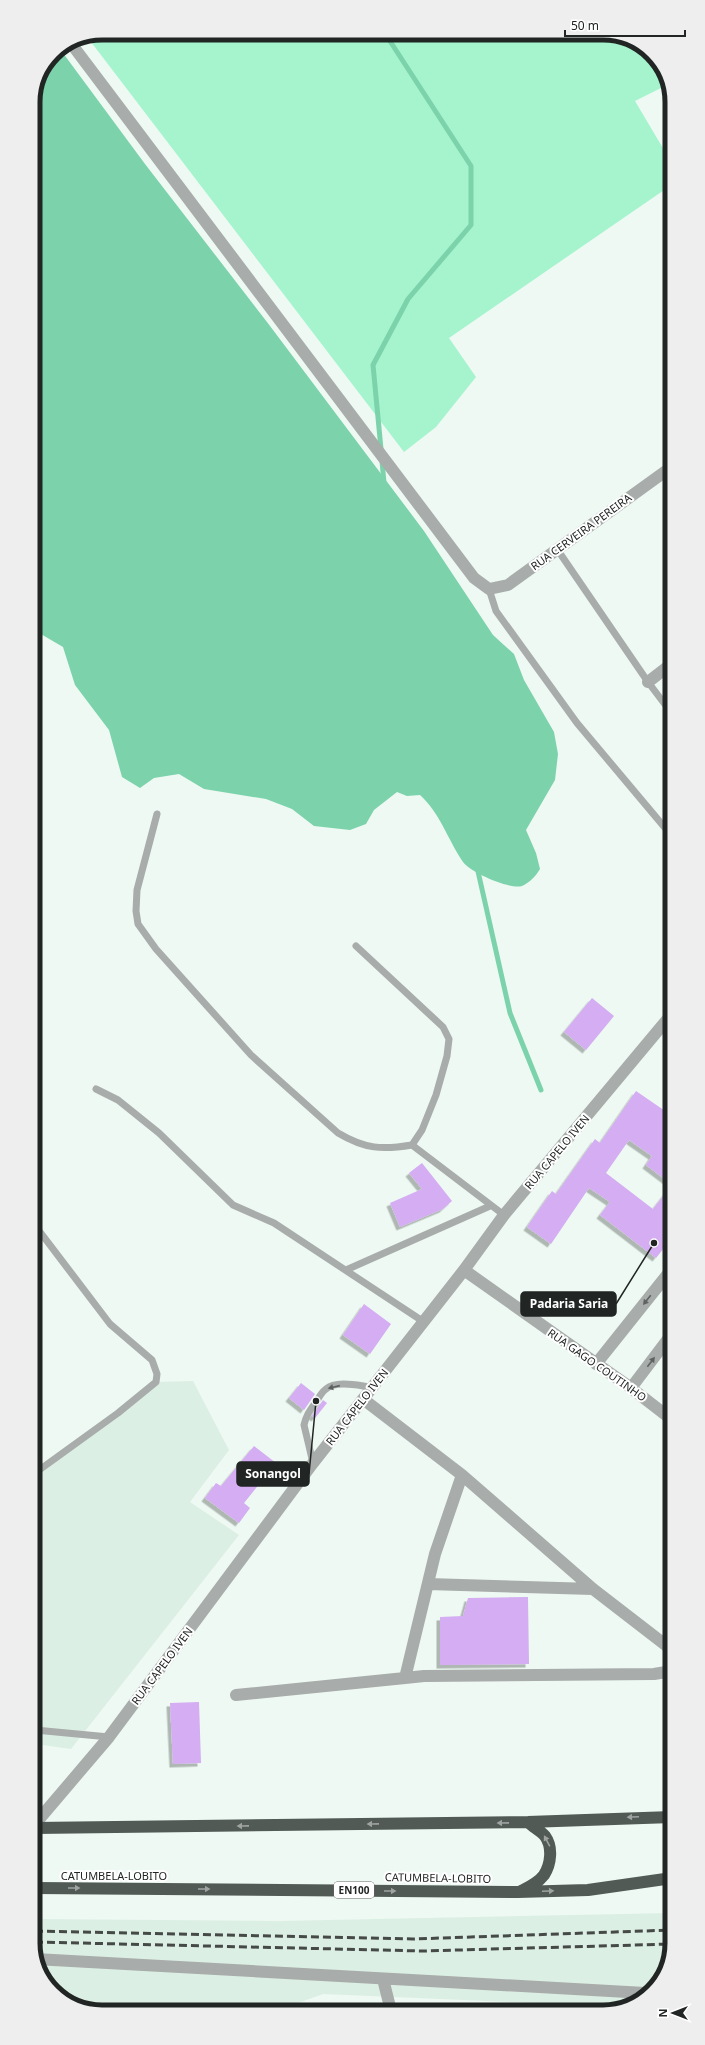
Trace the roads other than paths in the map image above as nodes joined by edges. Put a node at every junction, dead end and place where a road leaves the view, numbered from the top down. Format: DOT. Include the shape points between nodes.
graph roads {
  1 [pos="74,48"];
  2 [pos="665,472"];
  3 [pos="557,549"];
  4 [pos="489,589"];
  5 [pos="665,669"];
  6 [pos="648,682"];
  7 [pos="665,704"];
  8 [pos="157,814"];
  9 [pos="665,828"];
  10 [pos="356,946"];
  11 [pos="665,1022"];
  12 [pos="96,1089"];
  13 [pos="412,1145"];
  14 [pos="490,1206"];
  15 [pos="504,1215"];
  16 [pos="40,1232"];
  17 [pos="346,1270"];
  18 [pos="464,1270"];
  19 [pos="665,1278"];
  20 [pos="424,1322"];
  21 [pos="665,1343"];
  22 [pos="596,1364"];
  23 [pos="372,1387"];
  24 [pos="631,1388"];
  25 [pos="363,1399"];
  26 [pos="665,1414"];
  27 [pos="313,1464"];
  28 [pos="40,1469"];
  29 [pos="462,1475"];
  30 [pos="428,1584"];
  31 [pos="593,1590"];
  32 [pos="665,1645"];
  33 [pos="665,1672"];
  34 [pos="405,1678"];
  35 [pos="236,1695"];
  36 [pos="40,1730"];
  37 [pos="109,1737"];
  38 [pos="665,1817"];
  39 [pos="40,1818"];
  40 [pos="528,1822"];
  41 [pos="40,1828"];
  42 [pos="665,1879"];
  43 [pos="40,1888"];
  44 [pos="518,1892"];
  45 [pos="42,1959"];
  46 [pos="382,1979"];
  47 [pos="639,1993"];
  48 [pos="389,2005"];
  1 -- 4 [label="street" via="474,578"];
  2 -- 3 [label="street, RUA CERVEIRA PEREIRA"];
  3 -- 4 [label="street, RUA CERVEIRA PEREIRA" via="508,585"];
  3 -- 6 [label="lane"];
  4 -- 9 [label="lane" via="496,611 577,723"];
  5 -- 6 [label="street"];
  6 -- 7 [label="lane"];
  8 -- 13 [label="lane" via="137,890 136,911 138,924 156,949 251,1055 338,1133 371,1148 391,1149"];
  10 -- 13 [label="lane" via="443,1027 449,1039 436,1095 422,1130"];
  11 -- 15 [label="street, RUA CAPELO IVEN"];
  12 -- 17 [label="lane" via="118,1100 158,1133 233,1205 274,1224"];
  13 -- 14 [label="lane"];
  14 -- 15 [label="lane"];
  14 -- 17 [label="lane"];
  15 -- 18 [label="street, RUA CAPELO IVEN"];
  16 -- 28 [label="lane" via="110,1324 152,1360 157,1374 156,1382 118,1413"];
  17 -- 20 [label="lane"];
  18 -- 20 [label="street, RUA CAPELO IVEN"];
  18 -- 22 [label="street, RUA GAGO COUTINHO"];
  19 -- 22 [label="street, one-way"];
  20 -- 23 [label="street, RUA CAPELO IVEN"];
  24 -- 21 [label="street, one-way"];
  22 -- 24 [label="street, RUA GAGO COUTINHO"];
  23 -- 25 [label="street, RUA CAPELO IVEN"];
  23 -- 27 [label="lane, one-way" via="332,1386 326,1389 307,1413 304,1425"];
  24 -- 26 [label="street, RUA GAGO COUTINHO"];
  25 -- 27 [label="street, RUA CAPELO IVEN"];
  25 -- 29 [label="street"];
  27 -- 37 [label="street, RUA CAPELO IVEN"];
  29 -- 30 [label="street" via="435,1554"];
  29 -- 31 [label="street"];
  30 -- 31 [label="street"];
  30 -- 34 [label="street"];
  31 -- 32 [label="street"];
  33 -- 34 [label="street"];
  34 -- 35 [label="street"];
  36 -- 37 [label="lane"];
  37 -- 39 [label="street, RUA CAPELO IVEN"];
  38 -- 40 [label="highway, one-way"];
  40 -- 41 [label="highway, one-way"];
  44 -- 40 [label="highway, one-way" via="533,1885 544,1875 549,1862 550,1848 545,1836"];
  44 -- 42 [label="highway, CATUMBELA-LOBITO / EN100, one-way" via="588,1890"];
  43 -- 44 [label="highway, CATUMBELA-LOBITO / EN100, one-way"];
  45 -- 46 [label="street"];
  46 -- 47 [label="street"];
  46 -- 48 [label="street"];
}
